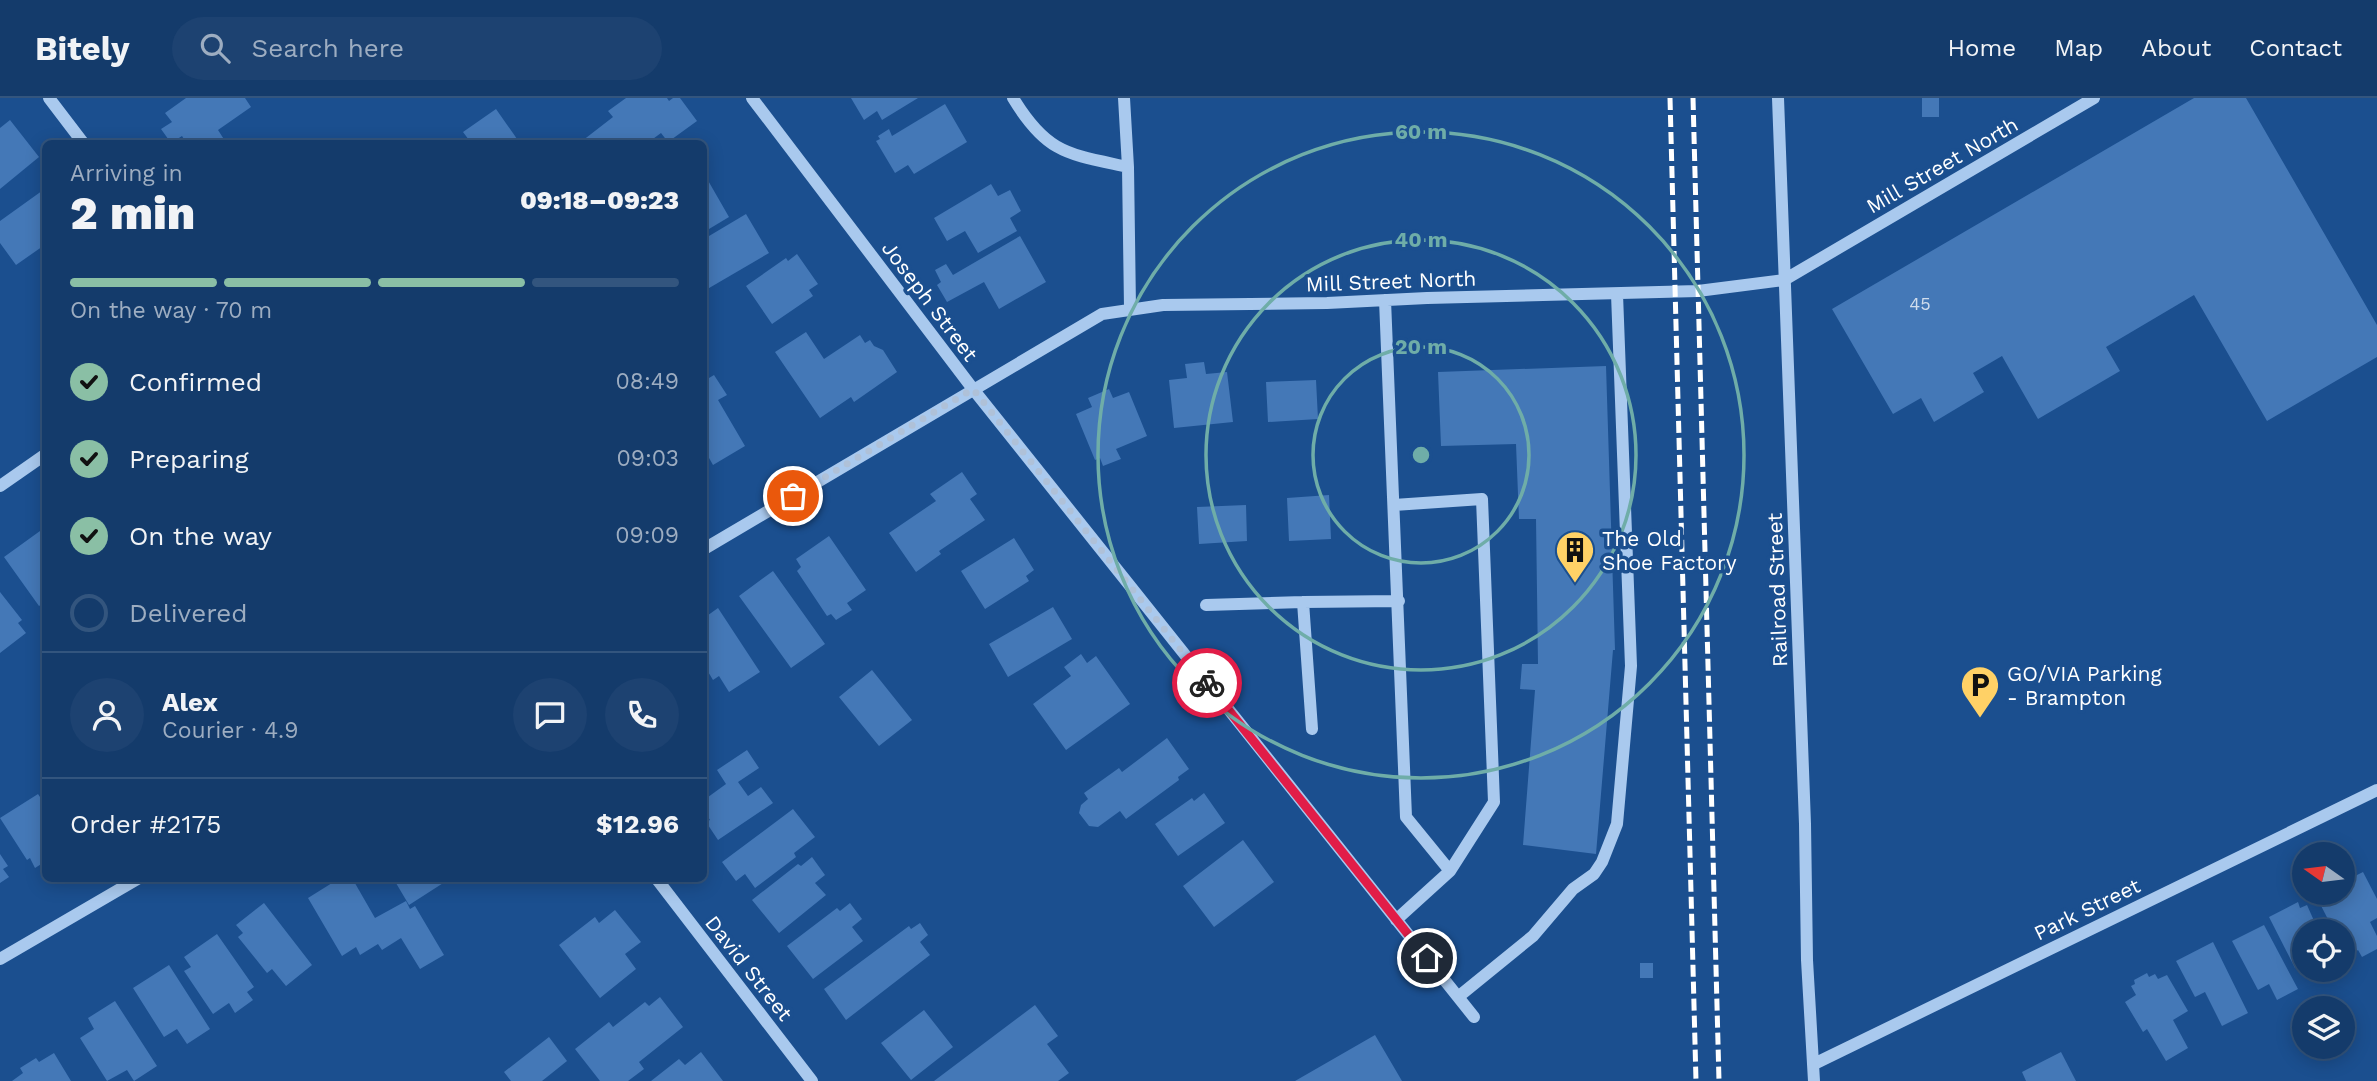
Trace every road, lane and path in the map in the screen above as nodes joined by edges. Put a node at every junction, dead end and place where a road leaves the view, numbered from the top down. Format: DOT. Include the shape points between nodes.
graph roads {
  1 [pos="49,98"];
  2 [pos="752,98"];
  3 [pos="1013,98"];
  4 [pos="1124,98"];
  5 [pos="1778,98"];
  6 [pos="2094,98"];
  7 [pos="81,140"];
  8 [pos="1128,167"];
  9 [pos="1784,280"];
  10 [pos="1617,294"];
  11 [pos="1385,300"];
  12 [pos="1130,308"];
  13 [pos="973,389"];
  14 [pos="42,457"];
  15 [pos="0,486"];
  16 [pos="1394,505"];
  17 [pos="707,547"];
  18 [pos="1399,601"];
  19 [pos="1303,602"];
  20 [pos="1206,606"];
  21 [pos="1312,729"];
  22 [pos="2377,790"];
  23 [pos="1450,871"];
  24 [pos="132,882"];
  25 [pos="659,882"];
  26 [pos="1396,920"];
  27 [pos="0,958"];
  28 [pos="1458,997"];
  29 [pos="1474,1017"];
  30 [pos="1814,1064"];
  31 [pos="812,1081"];
  32 [pos="1814,1081"];
  1 -- 7 [label="street"];
  2 -- 13 [label="street, Joseph Street"];
  3 -- 8 [label="street" via="1038,134 1065,153"];
  4 -- 8 [label="street"];
  5 -- 9 [label="street, Railroad Street"];
  6 -- 9 [label="street, Mill Street North"];
  8 -- 12 [label="street"];
  9 -- 10 [label="street, Mill Street North" via="1698,291"];
  9 -- 30 [label="street, Railroad Street"];
  10 -- 11 [label="street, Mill Street North"];
  10 -- 28 [label="street" via="1631,666 1617,824 1594,874 1573,889 1533,936"];
  11 -- 12 [label="street, Mill Street North"];
  11 -- 16 [label="street"];
  12 -- 13 [label="street, Mill Street North" via="1102,314"];
  13 -- 17 [label="street, Mill Street North"];
  13 -- 26 [label="street, Joseph Street"];
  14 -- 15 [label="street"];
  16 -- 18 [label="street"];
  16 -- 23 [label="street" via="1482,499 1494,803"];
  18 -- 19 [label="street"];
  18 -- 23 [label="street" via="1406,817"];
  19 -- 20 [label="street"];
  19 -- 21 [label="street"];
  22 -- 30 [label="street, Park Street"];
  23 -- 26 [label="street"];
  24 -- 27 [label="street"];
  25 -- 31 [label="street, David Street"];
  26 -- 28 [label="street, Joseph Street"];
  28 -- 29 [label="street, Joseph Street"];
  30 -- 32 [label="street, Railroad Street"];
}
